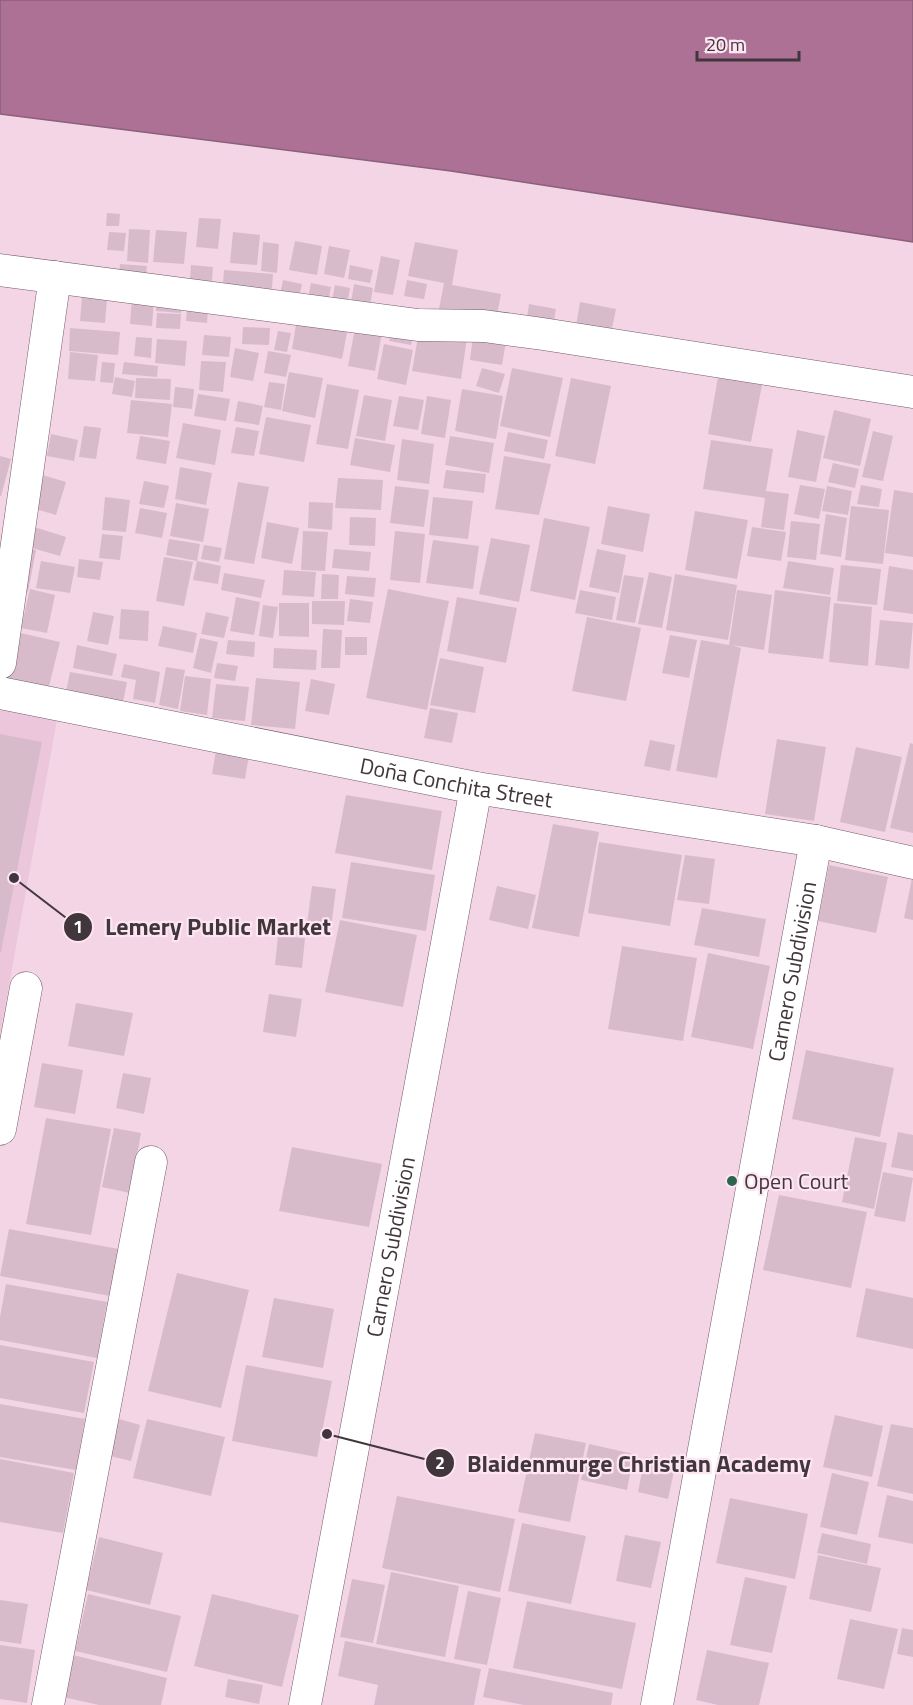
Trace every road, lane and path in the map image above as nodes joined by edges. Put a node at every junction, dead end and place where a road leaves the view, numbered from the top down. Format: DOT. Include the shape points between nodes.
graph roads {
  1 [pos="0,270"];
  2 [pos="55,277"];
  3 [pos="913,392"];
  4 [pos="0,663"];
  5 [pos="0,693"];
  6 [pos="477,788"];
  7 [pos="816,841"];
  8 [pos="913,863"];
  9 [pos="26,988"];
  10 [pos="0,1129"];
  11 [pos="151,1162"];
  12 [pos="48,1705"];
  13 [pos="305,1705"];
  14 [pos="657,1705"];
  1 -- 2 [label="street"];
  2 -- 3 [label="street" via="418,325 484,326"];
  2 -- 4 [label="street"];
  5 -- 6 [label="street, Doña Conchita Street"];
  6 -- 7 [label="street, Doña Conchita Street"];
  6 -- 13 [label="street, Carnero Subdivision"];
  7 -- 8 [label="street, Doña Conchita Street"];
  7 -- 14 [label="street, Carnero Subdivision"];
  9 -- 10 [label="street"];
  11 -- 12 [label="street"];
}
